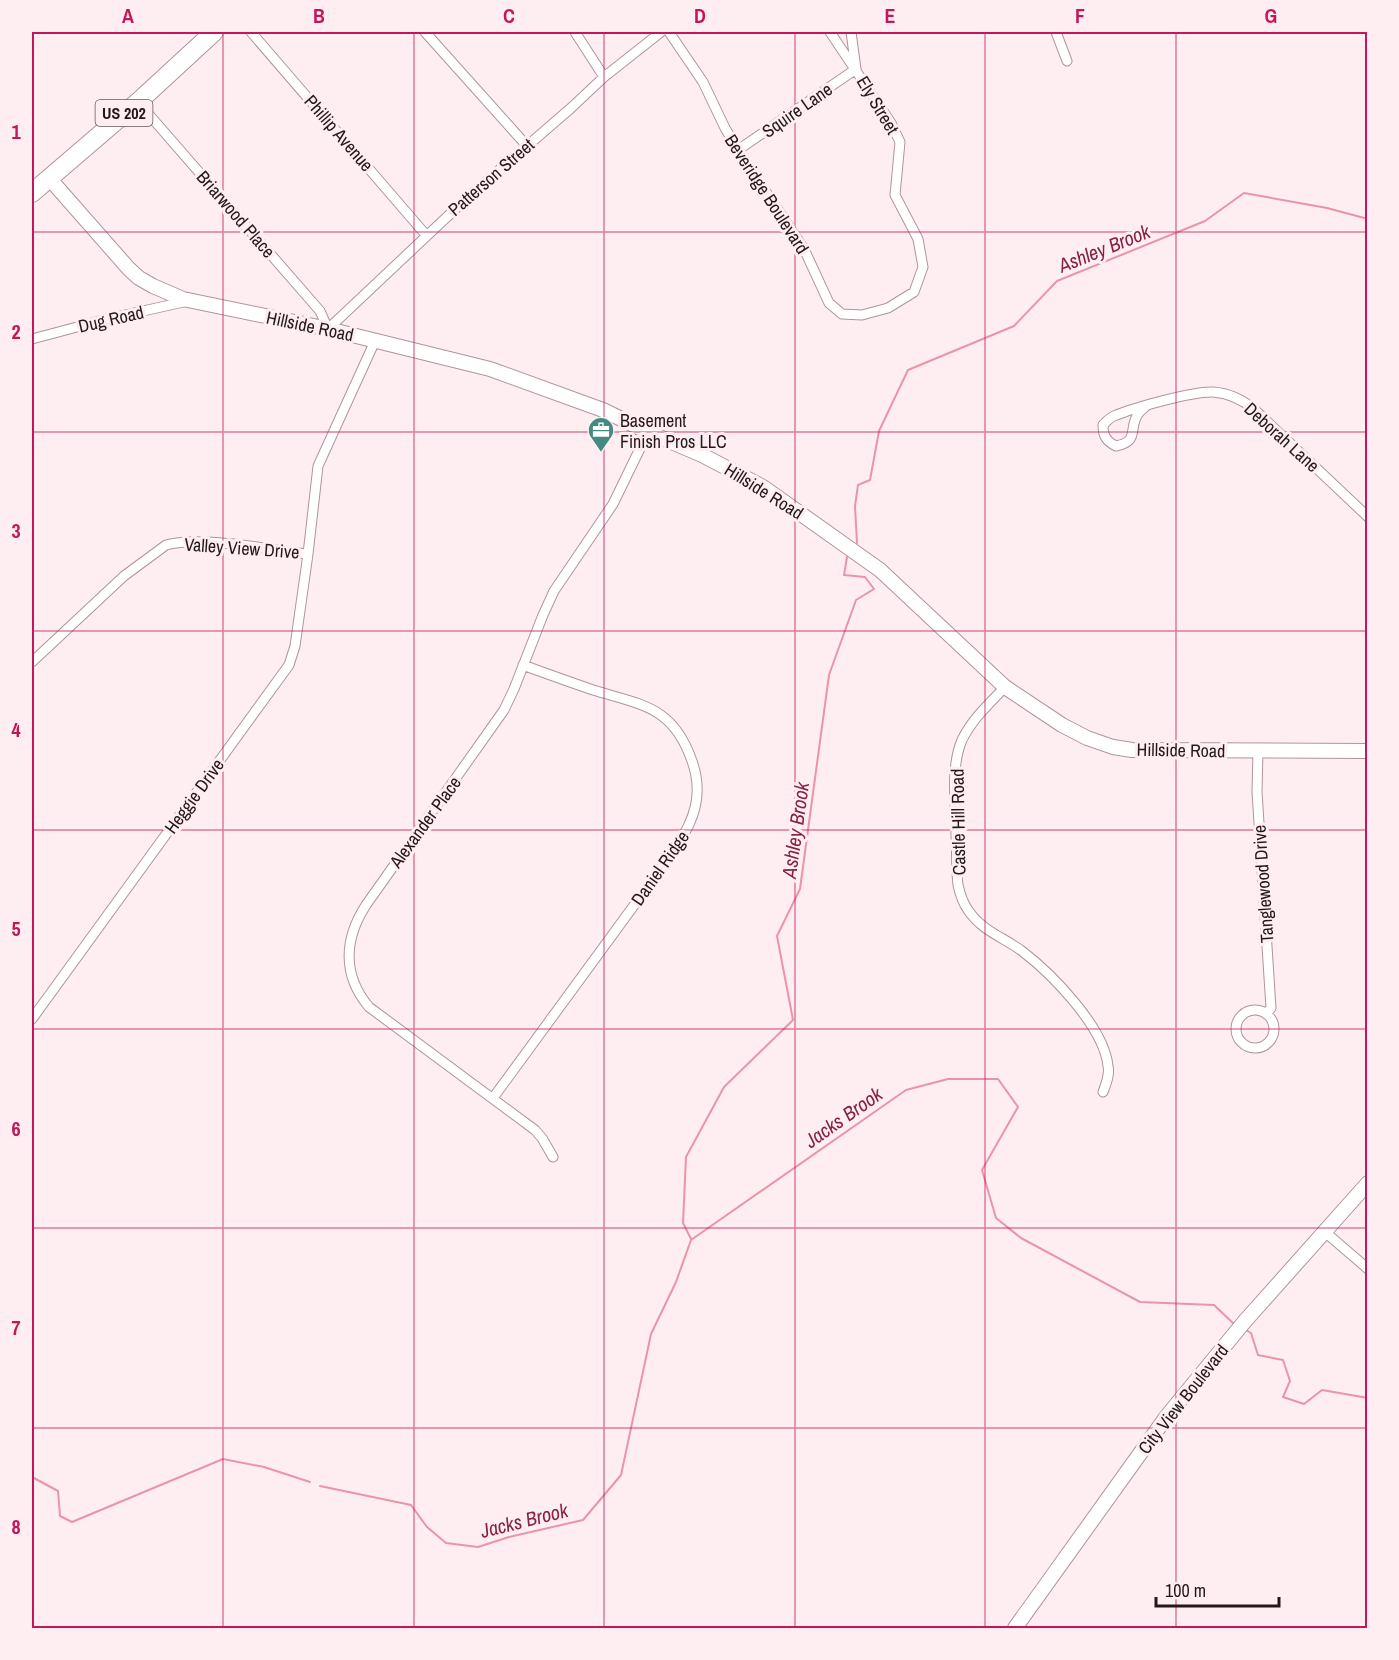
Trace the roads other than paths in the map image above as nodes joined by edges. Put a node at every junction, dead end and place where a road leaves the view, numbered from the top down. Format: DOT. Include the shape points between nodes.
graph roads {
  1 [pos="214,32"];
  2 [pos="251,32"];
  3 [pos="425,32"];
  4 [pos="575,32"];
  5 [pos="661,32"];
  6 [pos="669,32"];
  7 [pos="830,32"];
  8 [pos="851,32"];
  9 [pos="1056,32"];
  10 [pos="1067,61"];
  11 [pos="856,69"];
  12 [pos="604,77"];
  13 [pos="138,102"];
  14 [pos="527,146"];
  15 [pos="738,150"];
  16 [pos="49,178"];
  17 [pos="32,193"];
  18 [pos="426,235"];
  19 [pos="190,301"];
  20 [pos="888,308"];
  21 [pos="328,329"];
  22 [pos="32,339"];
  23 [pos="375,341"];
  24 [pos="1146,406"];
  25 [pos="648,432"];
  26 [pos="1368,518"];
  27 [pos="308,554"];
  28 [pos="32,662"];
  29 [pos="523,665"];
  30 [pos="1005,687"];
  31 [pos="1368,751"];
  32 [pos="1258,752"];
  33 [pos="1266,1014"];
  34 [pos="32,1019"];
  35 [pos="1103,1092"];
  36 [pos="493,1098"];
  37 [pos="553,1157"];
  38 [pos="1368,1183"];
  39 [pos="1325,1232"];
  40 [pos="1368,1269"];
  41 [pos="1015,1629"];
  1 -- 13 [label="highway, US 202"];
  2 -- 18 [label="street, Phillip Avenue"];
  3 -- 14 [label="street"];
  4 -- 12 [label="street"];
  5 -- 12 [label="street, Patterson Street"];
  6 -- 15 [label="street, Beveridge Boulevard" via="704,82 724,129"];
  7 -- 11 [label="street, Ely Street"];
  8 -- 11 [label="street"];
  9 -- 10 [label="street"];
  11 -- 15 [label="street, Squire Lane"];
  11 -- 20 [label="street, Ely Street" via="900,142 895,195 918,239 924,267 914,292"];
  12 -- 14 [label="street, Patterson Street"];
  13 -- 16 [label="highway, US 202"];
  13 -- 21 [label="street, Briarwood Place" via="320,310"];
  14 -- 18 [label="street, Patterson Street"];
  15 -- 20 [label="street, Beveridge Boulevard" via="795,233 832,307 854,316"];
  16 -- 17 [label="highway, US 202"];
  16 -- 19 [label="street, Hillside Road" via="139,278"];
  18 -- 21 [label="street, Patterson Street"];
  19 -- 21 [label="street, Hillside Road"];
  19 -- 22 [label="street, Dug Road"];
  21 -- 23 [label="street, Hillside Road"];
  23 -- 25 [label="street, Hillside Road" via="512,377 603,410"];
  23 -- 27 [label="street, Valley View Drive" via="318,466"];
  24 -- 24 [label="street, Deborah Lane" via="1111,417 1103,425 1108,441 1116,446 1129,441 1138,414"];
  24 -- 26 [label="street, Deborah Lane" via="1205,392 1238,399 1255,410"];
  25 -- 29 [label="street, Alexander Place" via="613,504 554,591"];
  25 -- 30 [label="street, Hillside Road" via="763,487 867,560"];
  27 -- 28 [label="street, Valley View Drive" via="201,542 166,545 124,576"];
  27 -- 34 [label="street, Heggie Drive" via="290,665"];
  29 -- 36 [label="street, Alexander Place" via="492,729 358,917 349,951 355,985 369,1007"];
  29 -- 36 [label="street, Daniel Ridge" via="638,702 664,718 679,735 692,760 696,797 692,820 676,848"];
  30 -- 32 [label="street, Hillside Road" via="1067,728 1113,747"];
  30 -- 35 [label="street, Castle Hill Road" via="968,730 957,758 957,874 961,896 981,925 1022,951 1075,1003 1106,1055 1109,1068"];
  31 -- 32 [label="street, Hillside Road"];
  32 -- 33 [label="street, Tanglewood Drive" via="1257,792 1271,1008"];
  33 -- 33 [label="street, Tanglewood Drive" via="1254,1010 1239,1019 1236,1032 1242,1043 1259,1048 1269,1042 1274,1031"];
  36 -- 37 [label="street, Alexander Place" via="539,1134"];
  38 -- 39 [label="street, City View Boulevard"];
  39 -- 40 [label="street"];
  39 -- 41 [label="street, City View Boulevard" via="1167,1416"];
}
